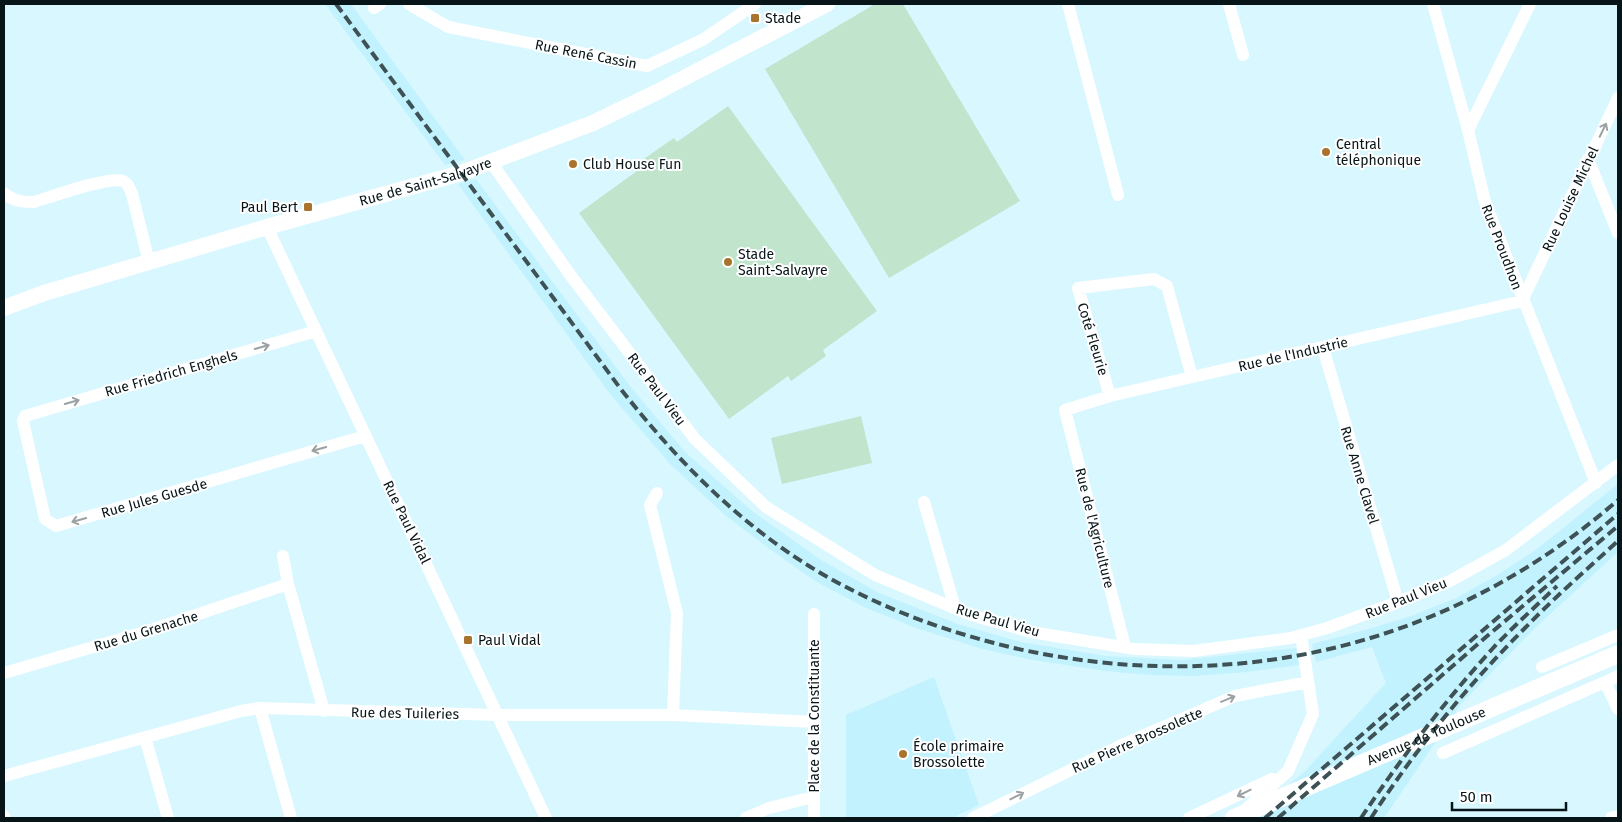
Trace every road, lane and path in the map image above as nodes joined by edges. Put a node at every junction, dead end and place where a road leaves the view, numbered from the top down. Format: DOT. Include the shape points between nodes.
graph roads {
  1 [pos="409,4"];
  2 [pos="755,4"];
  3 [pos="826,4"];
  4 [pos="1068,4"];
  5 [pos="1229,4"];
  6 [pos="1433,4"];
  7 [pos="1530,4"];
  8 [pos="1244,55"];
  9 [pos="1618,98"];
  10 [pos="1468,130"];
  11 [pos="1588,159"];
  12 [pos="491,162"];
  13 [pos="4,193"];
  14 [pos="1118,195"];
  15 [pos="267,227"];
  16 [pos="1618,233"];
  17 [pos="149,262"];
  18 [pos="1522,300"];
  19 [pos="4,308"];
  20 [pos="316,331"];
  21 [pos="1323,348"];
  22 [pos="1192,377"];
  23 [pos="1110,396"];
  24 [pos="1064,410"];
  25 [pos="25,416"];
  26 [pos="365,436"];
  27 [pos="1618,465"];
  28 [pos="1596,483"];
  29 [pos="657,493"];
  30 [pos="924,502"];
  31 [pos="282,556"];
  32 [pos="288,584"];
  33 [pos="1398,602"];
  34 [pos="955,608"];
  35 [pos="814,614"];
  36 [pos="1301,635"];
  37 [pos="1618,635"];
  38 [pos="1125,647"];
  39 [pos="1618,654"];
  40 [pos="1542,667"];
  41 [pos="4,673"];
  42 [pos="1618,676"];
  43 [pos="1308,682"];
  44 [pos="1605,682"];
  45 [pos="260,708"];
  46 [pos="1618,709"];
  47 [pos="324,711"];
  48 [pos="498,715"];
  49 [pos="673,715"];
  50 [pos="815,722"];
  51 [pos="145,737"];
  52 [pos="1443,753"];
  53 [pos="1288,771"];
  54 [pos="4,776"];
  55 [pos="813,797"];
  56 [pos="1618,816"];
  57 [pos="168,818"];
  58 [pos="290,818"];
  59 [pos="546,818"];
  60 [pos="746,818"];
  61 [pos="814,818"];
  62 [pos="973,818"];
  63 [pos="1189,818"];
  64 [pos="1235,818"];
  65 [pos="1610,818"];
  1 -- 2 [label="street, Rue René Cassin" via="448,27 647,66 704,39"];
  3 -- 12 [label="street, Rue de Saint-Salvayre" via="593,123"];
  4 -- 14 [label="street"];
  5 -- 8 [label="street"];
  6 -- 10 [label="street, Rue Proudhon"];
  7 -- 10 [label="street"];
  11 -- 9 [label="street, Rue Louise Michel, one-way"];
  10 -- 18 [label="street, Rue Proudhon" via="1485,202"];
  11 -- 16 [label="street"];
  11 -- 18 [label="street, Rue Louise Michel"];
  12 -- 15 [label="street, Rue de Saint-Salvayre"];
  12 -- 34 [label="street, Rue Paul Vieu" via="571,276 695,439 766,507 875,575"];
  13 -- 17 [label="street" via="12,200 34,202 109,180 123,181 132,194"];
  15 -- 17 [label="street, Rue de Saint-Salvayre"];
  15 -- 20 [label="street, Rue Paul Vidal"];
  17 -- 19 [label="street, Rue de Saint-Salvayre"];
  18 -- 21 [label="street, Rue de l'Industrie"];
  18 -- 28 [label="street, Rue Proudhon"];
  25 -- 20 [label="street, Rue Friedrich Enghels, one-way"];
  20 -- 26 [label="street, Rue Paul Vidal"];
  21 -- 22 [label="street, Rue de l'Industrie"];
  21 -- 33 [label="street, Rue Anne Clavel"];
  22 -- 23 [label="street, Rue de l'Industrie"];
  22 -- 23 [label="street, Coté Fleurie" via="1167,286 1154,279 1078,288"];
  23 -- 24 [label="street, Rue de l'Industrie"];
  24 -- 38 [label="street, Rue de l'Agriculture"];
  26 -- 25 [label="street, Rue Jules Guesde, one-way" via="56,526 45,519 23,421"];
  26 -- 48 [label="street, Rue Paul Vidal"];
  27 -- 28 [label="street, Rue Paul Vieu"];
  28 -- 33 [label="street, Rue Paul Vieu" via="1506,550 1450,581"];
  29 -- 49 [label="street" via="650,505 677,613"];
  30 -- 34 [label="street"];
  31 -- 32 [label="street"];
  32 -- 41 [label="street, Rue du Grenache" via="148,631"];
  32 -- 47 [label="street"];
  33 -- 36 [label="street, Rue Paul Vieu"];
  34 -- 38 [label="street, Rue Paul Vieu" via="1031,632"];
  35 -- 50 [label="street, Place de la Constituante"];
  36 -- 38 [label="street, Rue Paul Vieu" via="1194,652"];
  36 -- 43 [label="street"];
  37 -- 40 [label="street"];
  39 -- 64 [label="main road, Avenue de Toulouse"];
  42 -- 44 [label="street, Avenue de Toulouse"];
  43 -- 53 [label="street" via="1313,714"];
  62 -- 43 [label="street, Rue Pierre Brossolette, one-way" via="1126,743 1235,696"];
  44 -- 46 [label="street"];
  44 -- 52 [label="street, Avenue de Toulouse"];
  45 -- 47 [label="street, Rue des Tuileries"];
  45 -- 51 [label="street, Rue des Tuileries"];
  45 -- 58 [label="street"];
  47 -- 48 [label="street, Rue des Tuileries"];
  48 -- 49 [label="street, Rue des Tuileries"];
  48 -- 59 [label="street, Rue Paul Vidal"];
  49 -- 50 [label="street, Rue des Tuileries"];
  50 -- 55 [label="street, Place de la Constituante"];
  51 -- 54 [label="street, Rue des Tuileries"];
  51 -- 57 [label="street"];
  53 -- 63 [label="street, one-way"];
  53 -- 64 [label="street"];
  55 -- 60 [label="street" via="769,808"];
  55 -- 61 [label="street, Place de la Constituante"];
  56 -- 65 [label="street"];
}
